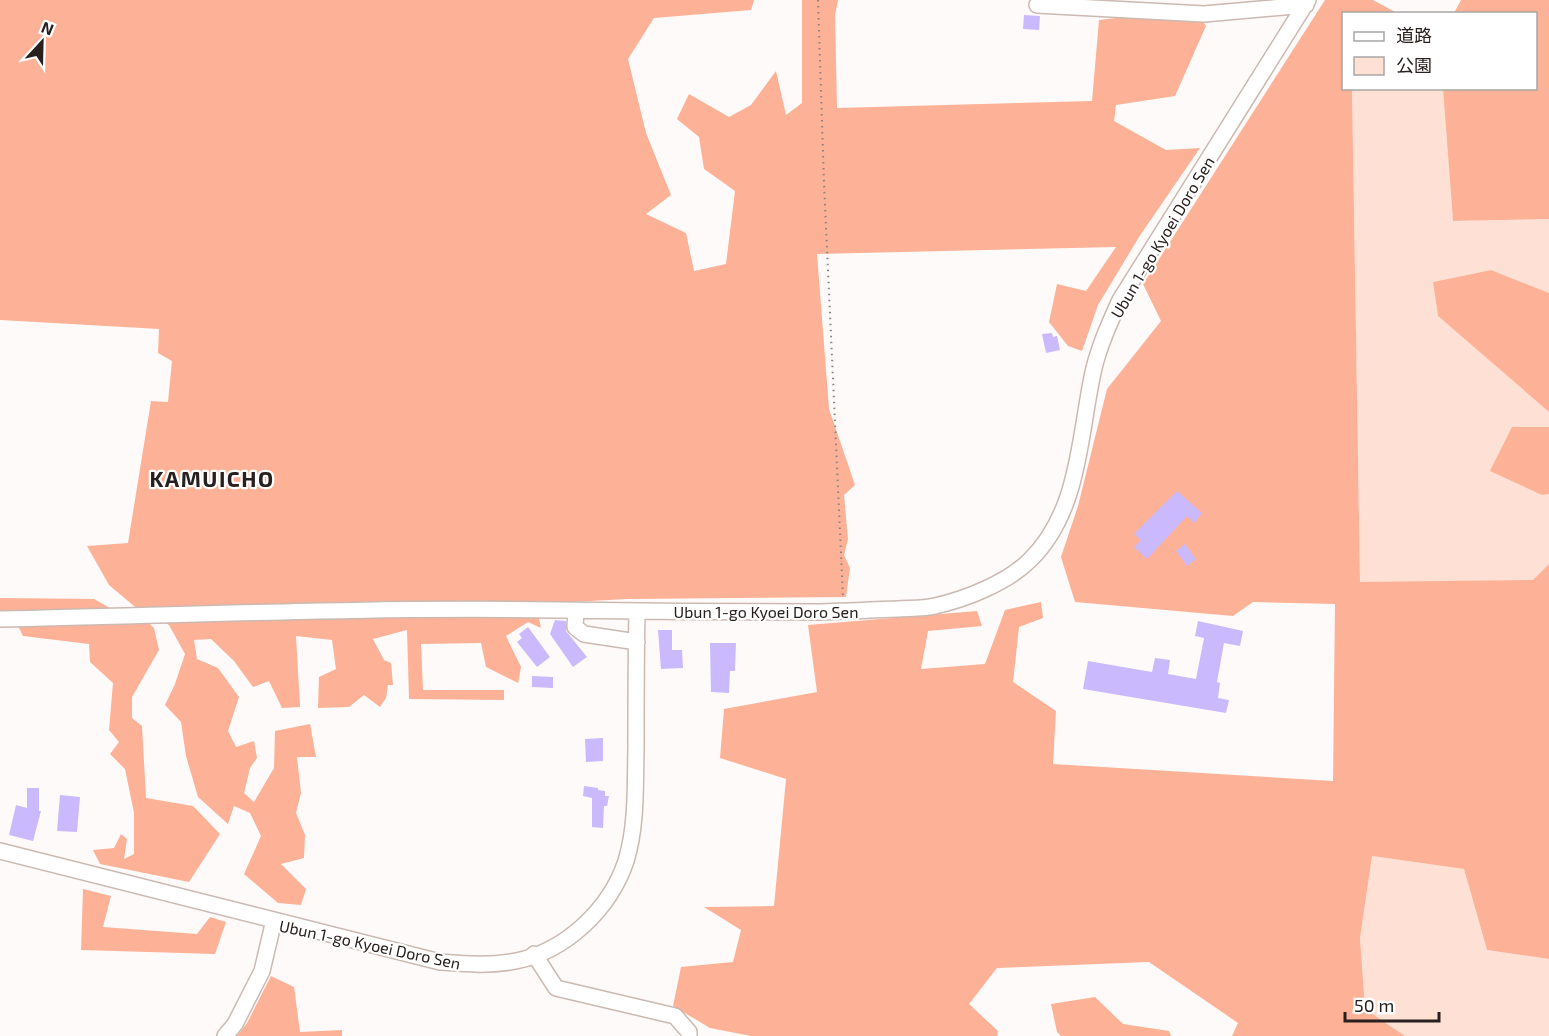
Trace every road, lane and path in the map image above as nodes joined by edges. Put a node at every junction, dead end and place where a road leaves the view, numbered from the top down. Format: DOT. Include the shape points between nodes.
graph roads {
  1 [pos="818,0"];
  2 [pos="1307,2"];
  3 [pos="1037,5"];
  4 [pos="576,610"];
  5 [pos="637,612"];
  6 [pos="844,612"];
  7 [pos="0,619"];
  8 [pos="636,642"];
  9 [pos="0,851"];
  10 [pos="274,920"];
  11 [pos="534,954"];
  12 [pos="225,1036"];
  13 [pos="689,1036"];
  1 -- 6 [label="path"];
  2 -- 3 [label="street" via="1204,14"];
  2 -- 6 [label="street, Ubun 1-go Kyoei Doro Sen" via="1120,300 1095,364 1067,500 1053,529 1030,561 984,590 934,607"];
  4 -- 5 [label="street"];
  4 -- 7 [label="street"];
  4 -- 8 [label="street" via="575,627 584,634"];
  5 -- 6 [label="street, Ubun 1-go Kyoei Doro Sen"];
  5 -- 8 [label="street, Ubun 1-go Kyoei Doro Sen"];
  8 -- 11 [label="street, Ubun 1-go Kyoei Doro Sen" via="635,796 626,861 599,909 584,925 558,945"];
  9 -- 10 [label="street"];
  10 -- 11 [label="street, Ubun 1-go Kyoei Doro Sen" via="440,962 479,965"];
  10 -- 12 [label="street, Ubun 1-go Kyoei Doro Sen" via="262,971"];
  11 -- 13 [label="street" via="556,988 675,1016"];
}
